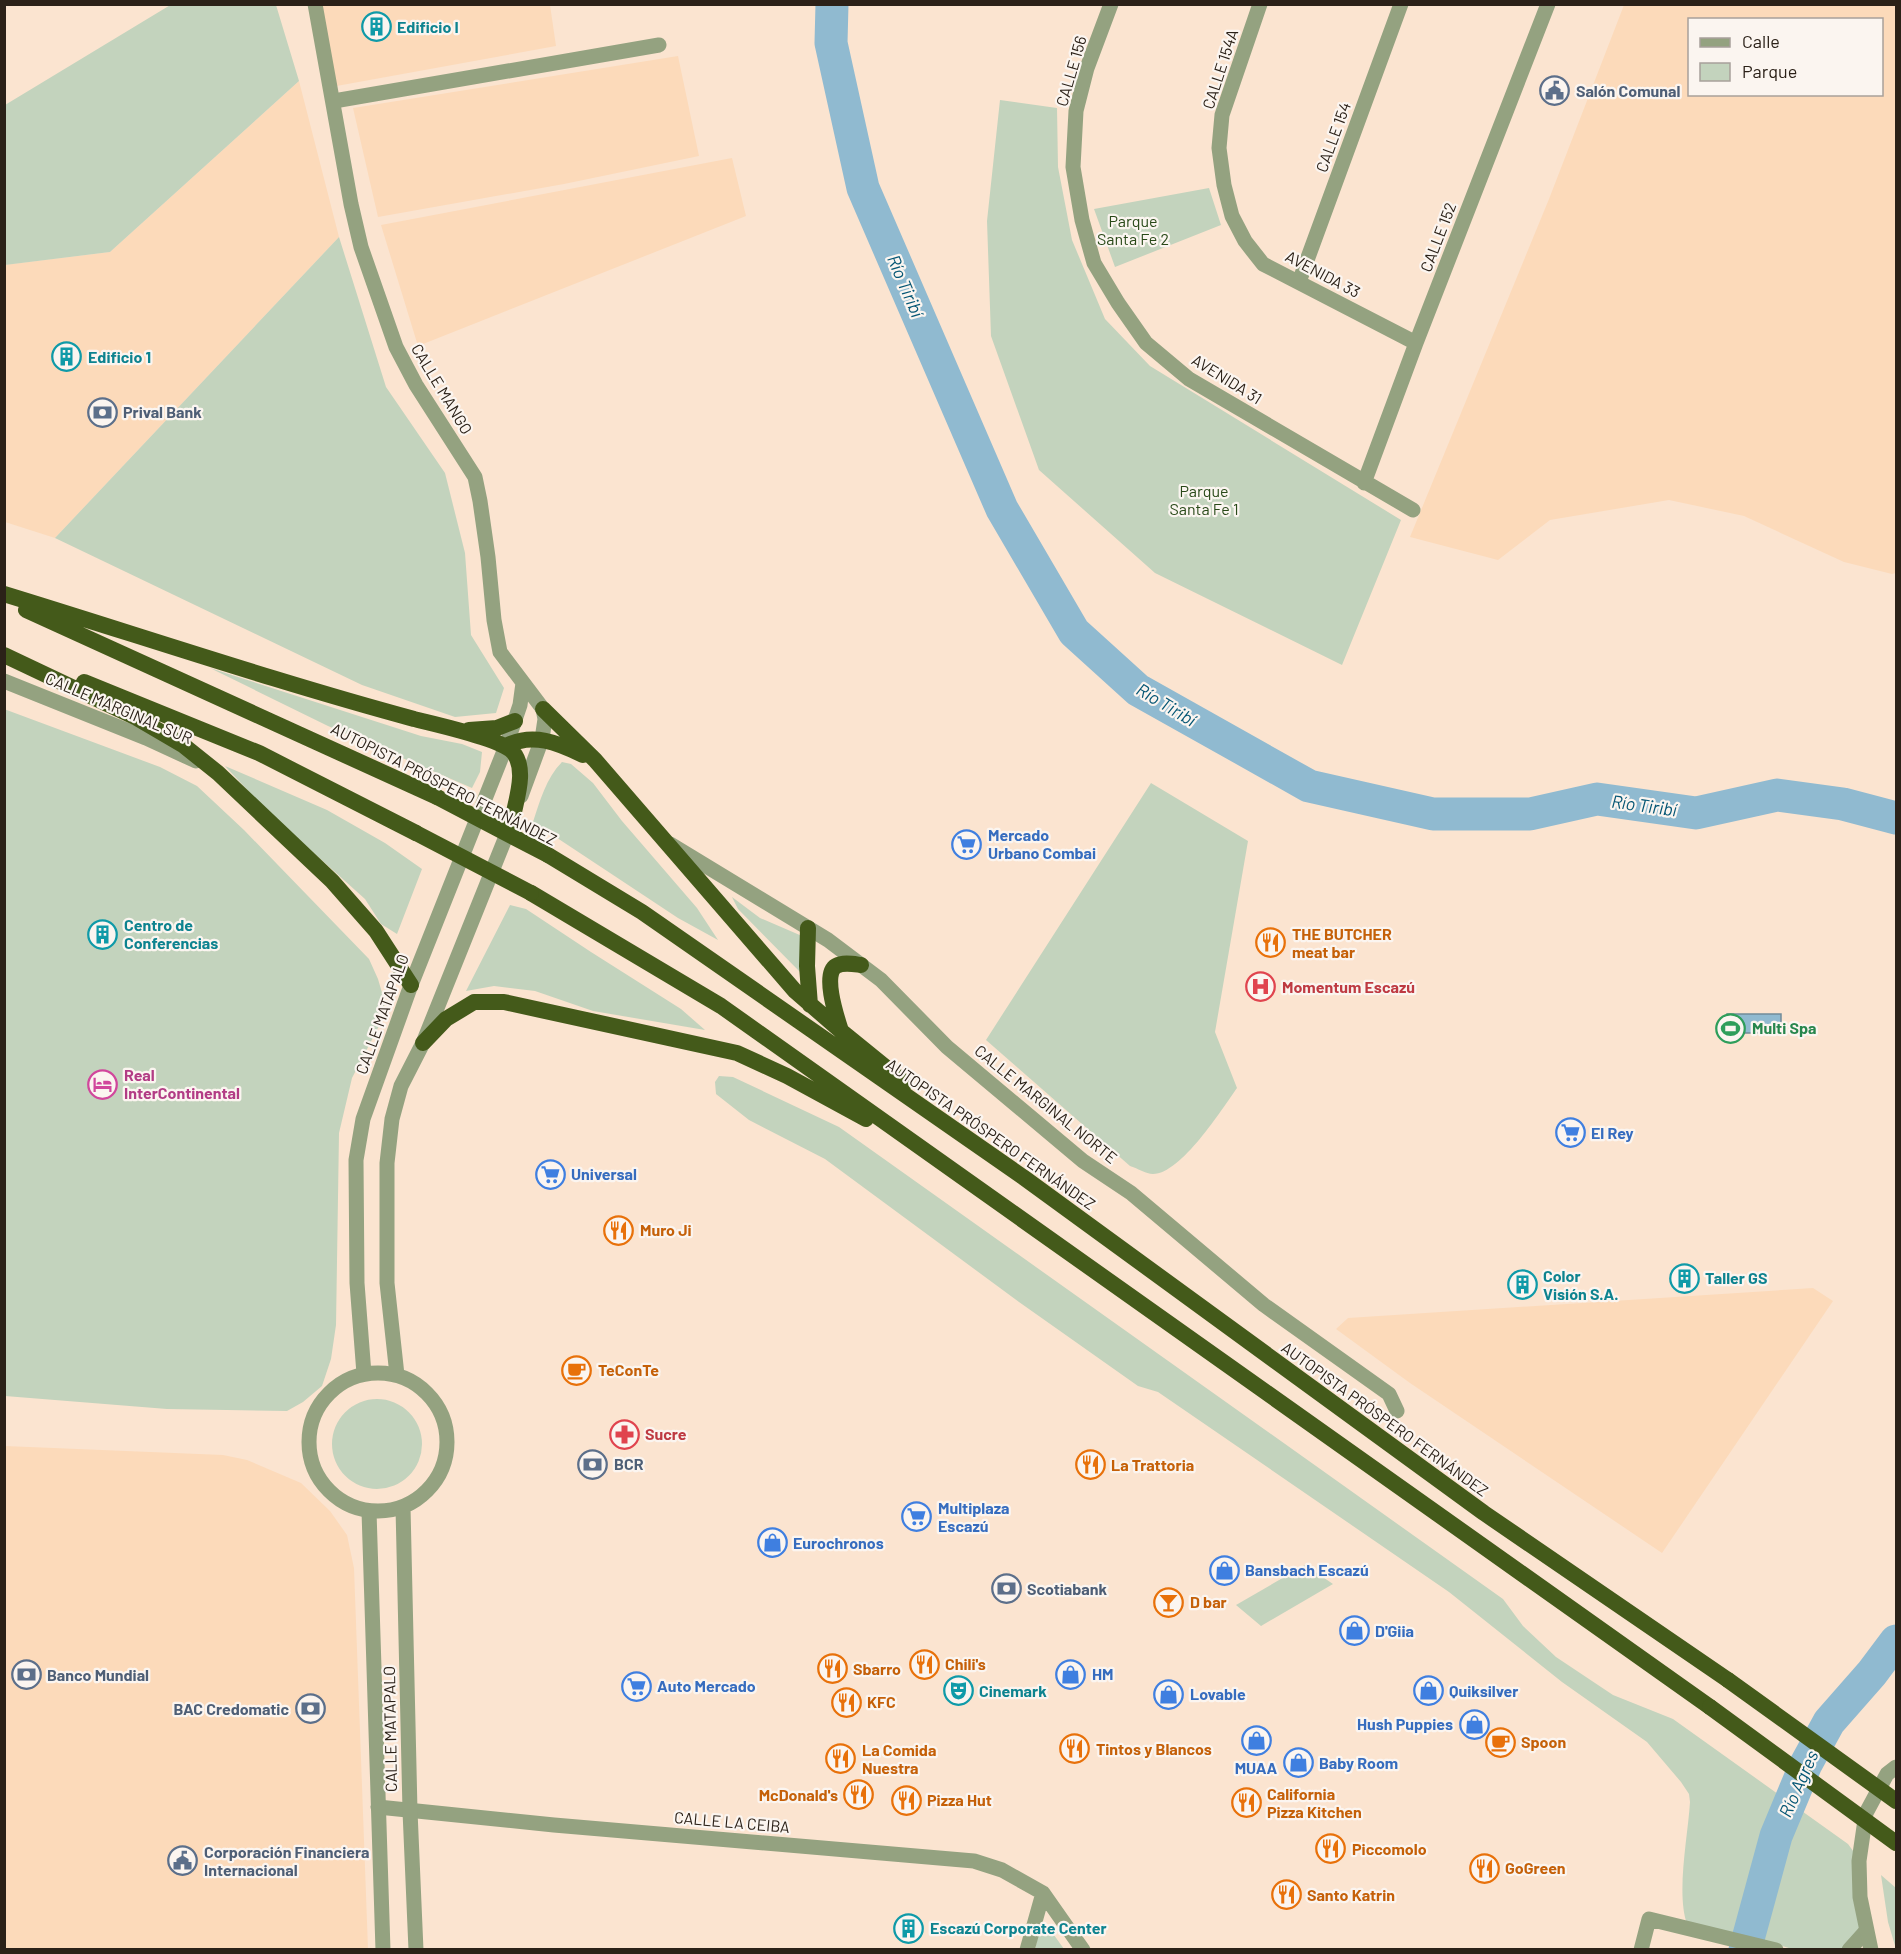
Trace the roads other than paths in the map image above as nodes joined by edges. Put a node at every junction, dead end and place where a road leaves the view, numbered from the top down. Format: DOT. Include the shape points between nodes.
graph roads {
  1 [pos="315,4"];
  2 [pos="1111,4"];
  3 [pos="1260,4"];
  4 [pos="1401,4"];
  5 [pos="1548,4"];
  6 [pos="659,45"];
  7 [pos="334,101"];
  8 [pos="1232,216"];
  9 [pos="1082,220"];
  10 [pos="1299,282"];
  11 [pos="1416,343"];
  12 [pos="1364,483"];
  13 [pos="1413,510"];
  14 [pos="4,594"];
  15 [pos="4,600"];
  16 [pos="4,653"];
  17 [pos="4,681"];
  18 [pos="523,683"];
  19 [pos="543,709"];
  20 [pos="515,722"];
  21 [pos="456,730"];
  22 [pos="542,739"];
  23 [pos="506,746"];
  24 [pos="595,760"];
  25 [pos="218,773"];
  26 [pos="512,822"];
  27 [pos="661,838"];
  28 [pos="808,928"];
  29 [pos="861,965"];
  30 [pos="411,985"];
  31 [pos="810,1005"];
  32 [pos="841,1031"];
  33 [pos="423,1043"];
  34 [pos="936,1156"];
  35 [pos="1023,1177"];
  36 [pos="364,1374"];
  37 [pos="398,1375"];
  38 [pos="1397,1411"];
  39 [pos="403,1507"];
  40 [pos="369,1511"];
  41 [pos="1896,1767"];
  42 [pos="1896,1801"];
  43 [pos="378,1807"];
  44 [pos="410,1811"];
  45 [pos="1896,1843"];
  46 [pos="1043,1893"];
  47 [pos="1866,1931"];
  48 [pos="383,1950"];
  49 [pos="416,1950"];
  50 [pos="1028,1950"];
  51 [pos="1083,1950"];
  52 [pos="1641,1950"];
  53 [pos="1776,1950"];
  54 [pos="1848,1950"];
  55 [pos="1871,1950"];
  1 -- 7 [label="street, CALLE MANGO"];
  2 -- 9 [label="street, CALLE 156" via="1087,68 1077,111 1072,167"];
  3 -- 8 [label="street, CALLE 154A" via="1222,115 1219,148"];
  4 -- 10 [label="street, CALLE 154"];
  5 -- 11 [label="street, CALLE 152"];
  6 -- 7 [label="street"];
  7 -- 18 [label="street, CALLE MANGO" via="361,247 396,347 474,477 484,523 500,652"];
  8 -- 10 [label="street, AVENIDA 33" via="1263,264"];
  9 -- 12 [label="street, AVENIDA 31" via="1094,263 1146,343 1189,379"];
  10 -- 11 [label="street, AVENIDA 33"];
  11 -- 12 [label="street, CALLE 152"];
  12 -- 13 [label="street, AVENIDA 31"];
  14 -- 21 [label="highway" via="362,705"];
  15 -- 35 [label="highway, AUTOPISTA PRÓSPERO FERNÁNDEZ, bridge" via="437,797 549,855 642,912"];
  16 -- 25 [label="highway" via="137,718 183,745"];
  16 -- 34 [label="highway, bridge" via="259,753 531,893 721,1006"];
  17 -- 25 [label="street, CALLE MARGINAL SUR" via="184,754"];
  18 -- 19 [label="street, CALLE MANGO"];
  18 -- 20 [label="street, CALLE MATAPALO"];
  19 -- 22 [label="street"];
  19 -- 24 [label="highway"];
  20 -- 21 [label="highway" via="497,728"];
  20 -- 23 [label="street, CALLE MATAPALO"];
  21 -- 23 [label="highway"];
  22 -- 23 [label="highway"];
  22 -- 24 [label="highway"];
  22 -- 26 [label="street"];
  23 -- 26 [label="highway" via="520,765"];
  23 -- 30 [label="street, CALLE MATAPALO"];
  24 -- 27 [label="highway"];
  25 -- 30 [label="highway" via="332,881 376,931"];
  26 -- 33 [label="street"];
  27 -- 28 [label="street, CALLE MARGINAL NORTE"];
  27 -- 31 [label="highway"];
  28 -- 29 [label="street, CALLE MARGINAL NORTE"];
  28 -- 31 [label="highway"];
  29 -- 32 [label="highway" via="843,963 832,969 834,1004"];
  29 -- 38 [label="street, CALLE MARGINAL NORTE" via="947,1047 1083,1161 1131,1193 1264,1305 1389,1394"];
  30 -- 36 [label="street, CALLE MATAPALO" via="363,1119 356,1160 357,1282"];
  31 -- 32 [label="highway"];
  32 -- 35 [label="highway"];
  33 -- 34 [label="highway" via="446,1019 474,1002 504,1002 613,1025 737,1053"];
  33 -- 37 [label="street" via="401,1086 387,1163 387,1283"];
  34 -- 45 [label="highway, bridge"];
  35 -- 42 [label="highway, AUTOPISTA PRÓSPERO FERNÁNDEZ, bridge" via="1484,1513"];
  36 -- 37 [label="street"];
  36 -- 40 [label="street" via="343,1382 326,1396 313,1415 308,1447 321,1482 334,1496"];
  37 -- 39 [label="street" via="429,1395 440,1409 448,1444 436,1481 422,1497"];
  39 -- 40 [label="street"];
  39 -- 44 [label="street, CALLE MATAPALO"];
  40 -- 43 [label="street, CALLE MATAPALO"];
  41 -- 47 [label="street" via="1887,1774 1866,1813 1859,1861"];
  43 -- 44 [label="street, CALLE LA CEIBA"];
  43 -- 48 [label="street, CALLE MATAPALO"];
  44 -- 46 [label="street, CALLE LA CEIBA" via="974,1861 1002,1870"];
  44 -- 49 [label="street, CALLE MATAPALO"];
  46 -- 50 [label="street"];
  46 -- 51 [label="street, CALLE LA CEIBA"];
  47 -- 54 [label="street"];
  47 -- 55 [label="street"];
  52 -- 53 [label="street" via="1649,1919"];
}
